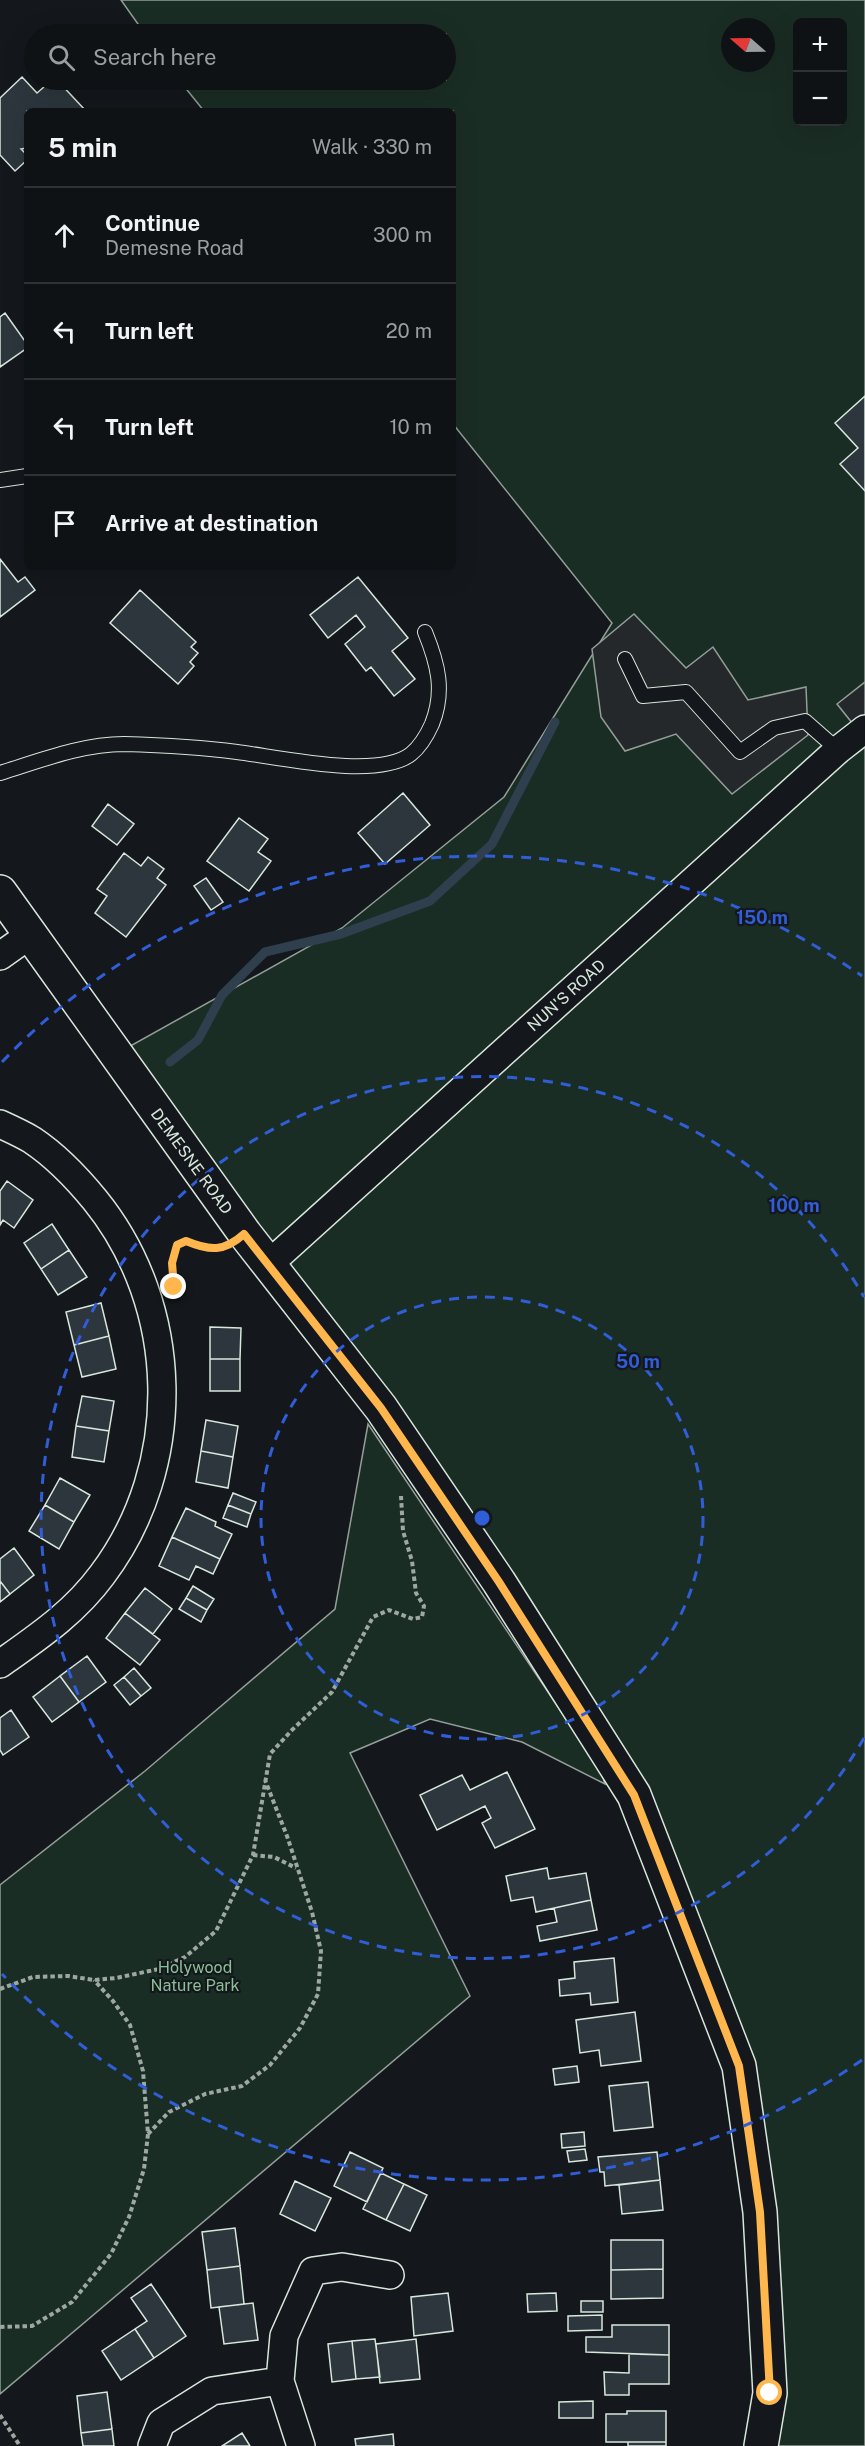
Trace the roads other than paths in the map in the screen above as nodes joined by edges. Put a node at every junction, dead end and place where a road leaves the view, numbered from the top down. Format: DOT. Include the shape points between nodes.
graph roads {
  1 [pos="24,476"];
  2 [pos="0,480"];
  3 [pos="425,632"];
  4 [pos="625,659"];
  5 [pos="865,729"];
  6 [pos="838,750"];
  7 [pos="0,773"];
  8 [pos="0,892"];
  9 [pos="31,934"];
  10 [pos="0,956"];
  11 [pos="0,1124"];
  12 [pos="269,1264"];
  13 [pos="0,1664"];
  14 [pos="390,2275"];
  15 [pos="280,2381"];
  16 [pos="152,2446"];
  17 [pos="301,2446"];
  18 [pos="761,2446"];
  1 -- 2 [label="lane"];
  3 -- 7 [label="lane" via="437,661 436,713 426,737 411,755 391,762 327,765 235,752 121,744 79,750"];
  4 -- 6 [label="lane" via="643,696 686,692 740,752 774,728 805,721"];
  5 -- 6 [label="street, NUN'S ROAD"];
  6 -- 12 [label="street, NUN'S ROAD"];
  8 -- 9 [label="street, DEMESNE ROAD"];
  9 -- 10 [label="street"];
  9 -- 12 [label="street, DEMESNE ROAD"];
  11 -- 13 [label="street" via="32,1140 58,1161 83,1185 122,1239 149,1301 163,1384 162,1419 152,1474 137,1516 115,1556 80,1603"];
  12 -- 18 [label="street, DEMESNE ROAD" via="381,1408 499,1582 634,1795 739,2066 761,2223 770,2393"];
  14 -- 15 [label="street" via="342,2267 314,2271 284,2336"];
  15 -- 16 [label="street" via="212,2391 161,2422"];
  15 -- 17 [label="street"];
}
